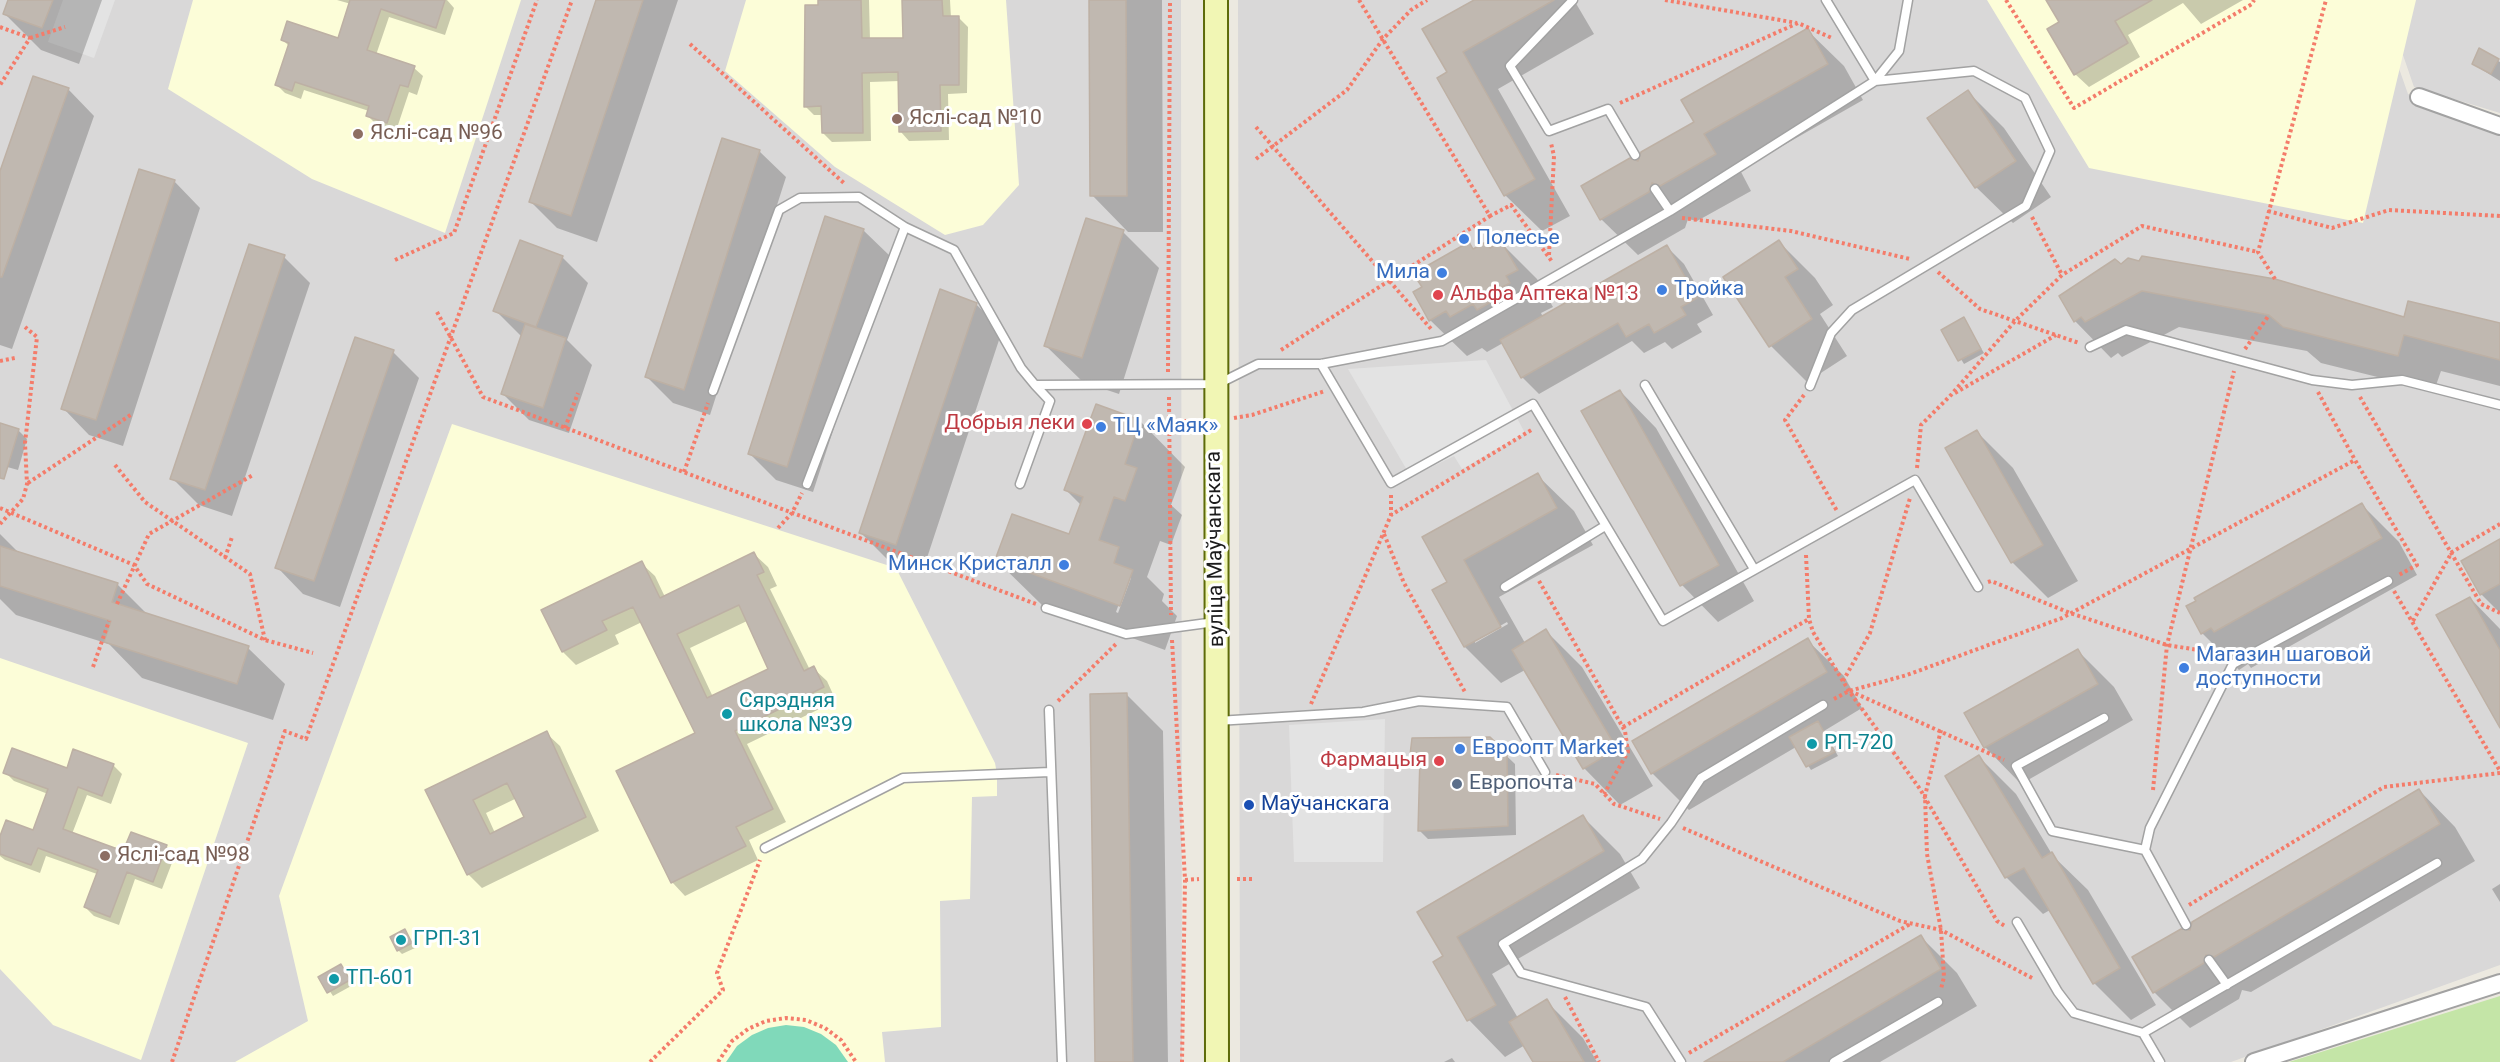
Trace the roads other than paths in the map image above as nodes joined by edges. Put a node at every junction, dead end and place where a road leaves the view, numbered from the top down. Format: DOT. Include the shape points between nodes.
graph roads {
  1 [pos="1216,0"];
  2 [pos="1573,0"];
  3 [pos="1826,0"];
  4 [pos="1908,0"];
  5 [pos="1875,81"];
  6 [pos="2419,97"];
  7 [pos="2500,126"];
  8 [pos="1635,155"];
  9 [pos="1655,189"];
  10 [pos="1670,211"];
  11 [pos="905,227"];
  12 [pos="2090,347"];
  13 [pos="1321,364"];
  14 [pos="1218,384"];
  15 [pos="1035,385"];
  16 [pos="1645,385"];
  17 [pos="1810,386"];
  18 [pos="712,391"];
  19 [pos="2500,405"];
  20 [pos="807,484"];
  21 [pos="1020,484"];
  22 [pos="1605,526"];
  23 [pos="1754,569"];
  24 [pos="2388,580"];
  25 [pos="1505,587"];
  26 [pos="1978,587"];
  27 [pos="1046,608"];
  28 [pos="1218,622"];
  29 [pos="1823,705"];
  30 [pos="1049,710"];
  31 [pos="2104,718"];
  32 [pos="1216,721"];
  33 [pos="1050,772"];
  34 [pos="1545,772"];
  35 [pos="765,848"];
  36 [pos="2145,850"];
  37 [pos="2437,863"];
  38 [pos="2017,922"];
  39 [pos="2186,926"];
  40 [pos="2209,960"];
  41 [pos="2500,983"];
  42 [pos="2227,985"];
  43 [pos="1938,1002"];
  44 [pos="2143,1033"];
  45 [pos="1680,1061"];
  46 [pos="1062,1062"];
  47 [pos="1217,1062"];
  48 [pos="1834,1062"];
  49 [pos="2160,1062"];
  50 [pos="2254,1062"];
  1 -- 14 [label="main road, вуліца Маўчанскага"];
  2 -- 8 [label="lane" via="1510,66 1549,131 1608,109"];
  3 -- 5 [label="lane"];
  4 -- 5 [label="lane" via="1899,51"];
  5 -- 10 [label="lane"];
  5 -- 17 [label="lane" via="1974,71 2025,98 2050,151 2026,206 1852,310 1831,333"];
  6 -- 7 [label="street"];
  9 -- 10 [label="lane"];
  10 -- 13 [label="lane" via="1442,341"];
  11 -- 15 [label="lane" via="954,250 1021,368"];
  11 -- 18 [label="lane" via="859,196 800,198 779,210"];
  11 -- 20 [label="lane"];
  12 -- 19 [label="lane" via="2126,330 2312,380 2352,385 2402,380"];
  13 -- 14 [label="lane" via="1258,364"];
  13 -- 22 [label="lane" via="1391,483 1533,404"];
  14 -- 15 [label="lane"];
  14 -- 28 [label="main road, вуліца Маўчанскага"];
  15 -- 21 [label="lane" via="1050,401"];
  16 -- 23 [label="lane"];
  22 -- 23 [label="lane" via="1663,621"];
  22 -- 25 [label="lane"];
  23 -- 26 [label="lane" via="1915,480"];
  24 -- 36 [label="lane" via="2233,664 2150,828"];
  27 -- 28 [label="lane" via="1126,634"];
  28 -- 32 [label="main road, вуліца Маўчанскага"];
  29 -- 45 [label="lane" via="1701,778 1642,859 1503,944 1521,973 1646,1007"];
  30 -- 33 [label="lane"];
  31 -- 36 [label="lane" via="2016,766 2052,831"];
  32 -- 34 [label="lane" via="1363,712 1419,701 1507,707"];
  32 -- 47 [label="main road, вуліца Маўчанскага"];
  33 -- 35 [label="lane" via="903,778"];
  33 -- 46 [label="lane"];
  36 -- 39 [label="lane"];
  37 -- 42 [label="lane"];
  38 -- 44 [label="lane" via="2074,1013"];
  40 -- 42 [label="lane"];
  41 -- 50 [label="street"];
  42 -- 44 [label="lane"];
  43 -- 48 [label="lane"];
  44 -- 49 [label="lane"];
}
